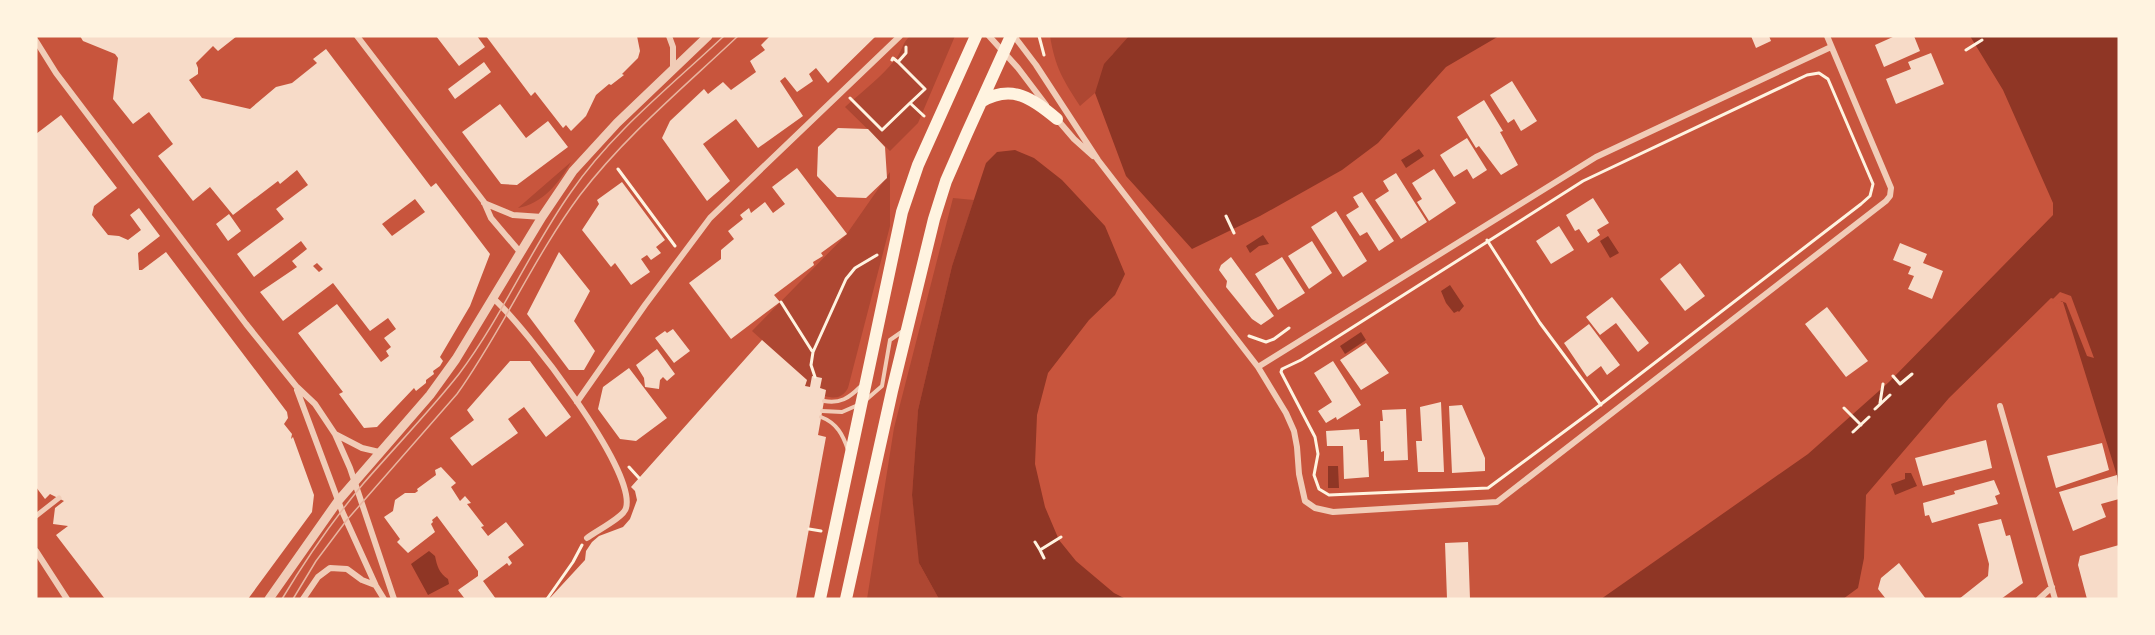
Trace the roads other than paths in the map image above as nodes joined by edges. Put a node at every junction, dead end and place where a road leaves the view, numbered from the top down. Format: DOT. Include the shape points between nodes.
graph roads {
  1 [pos="357,36"];
  2 [pos="669,36"];
  3 [pos="708,36"];
  4 [pos="900,36"];
  5 [pos="976,36"];
  6 [pos="989,36"];
  7 [pos="1012,36"];
  8 [pos="1827,36"];
  9 [pos="36,41"];
  10 [pos="1832,47"];
  11 [pos="36,50"];
  12 [pos="1004,52"];
  13 [pos="50,63"];
  14 [pos="673,70"];
  15 [pos="981,102"];
  16 [pos="1057,119"];
  17 [pos="1098,160"];
  18 [pos="484,202"];
  19 [pos="542,217"];
  20 [pos="520,252"];
  21 [pos="494,299"];
  22 [pos="908,326"];
  23 [pos="1257,367"];
  24 [pos="866,382"];
  25 [pos="296,386"];
  26 [pos="824,401"];
  27 [pos="577,402"];
  28 [pos="861,403"];
  29 [pos="2000,406"];
  30 [pos="822,411"];
  31 [pos="821,417"];
  32 [pos="335,434"];
  33 [pos="379,452"];
  34 [pos="850,457"];
  35 [pos="354,481"];
  36 [pos="59,498"];
  37 [pos="338,501"];
  38 [pos="36,516"];
  39 [pos="587,538"];
  40 [pos="36,551"];
  41 [pos="376,586"];
  42 [pos="2052,587"];
  43 [pos="67,599"];
  44 [pos="269,599"];
  45 [pos="303,599"];
  46 [pos="384,599"];
  47 [pos="394,599"];
  48 [pos="820,599"];
  49 [pos="846,599"];
  50 [pos="2039,599"];
  51 [pos="2055,599"];
  1 -- 18 [label="street"];
  2 -- 14 [label="street"];
  3 -- 14 [label="street"];
  4 -- 27 [label="street" via="710,218"];
  5 -- 24 [label="highway" via="918,165 902,212"];
  6 -- 12 [label="street"];
  7 -- 12 [label="highway"];
  7 -- 17 [label="street" via="1036,65"];
  8 -- 10 [label="street"];
  9 -- 13 [label="street"];
  10 -- 23 [label="street" via="1596,157"];
  10 -- 23 [label="street" via="1891,189 1890,196 1497,502 1325,511 1315,508 1305,501 1294,431"];
  11 -- 13 [label="street"];
  12 -- 15 [label="highway"];
  12 -- 16 [label="street"];
  13 -- 25 [label="street"];
  14 -- 19 [label="street" via="595,146"];
  15 -- 16 [label="highway" via="999,94 1019,95"];
  15 -- 22 [label="highway" via="946,182"];
  16 -- 17 [label="street"];
  17 -- 23 [label="street"];
  18 -- 19 [label="street" via="513,215"];
  18 -- 20 [label="street" via="491,218"];
  19 -- 20 [label="street"];
  20 -- 21 [label="street"];
  21 -- 27 [label="street"];
  21 -- 33 [label="street" via="430,395"];
  22 -- 28 [label="lane" via="890,340 882,386"];
  22 -- 49 [label="highway"];
  24 -- 26 [label="lane" via="846,399"];
  24 -- 28 [label="highway"];
  25 -- 32 [label="street" via="315,404"];
  25 -- 37 [label="street"];
  27 -- 39 [label="street" via="598,430 617,468 626,499 622,515"];
  28 -- 30 [label="lane" via="842,412"];
  28 -- 34 [label="highway"];
  29 -- 42 [label="street"];
  31 -- 34 [label="lane" via="830,420 843,435"];
  32 -- 33 [label="street"];
  32 -- 35 [label="street"];
  33 -- 35 [label="street"];
  34 -- 48 [label="highway"];
  35 -- 37 [label="street"];
  35 -- 47 [label="street"];
  36 -- 38 [label="street"];
  37 -- 41 [label="street"];
  37 -- 44 [label="street"];
  40 -- 43 [label="street"];
  41 -- 45 [label="street" via="347,569 330,568 318,577"];
  41 -- 46 [label="street"];
  42 -- 50 [label="street"];
  42 -- 51 [label="street"];
}
